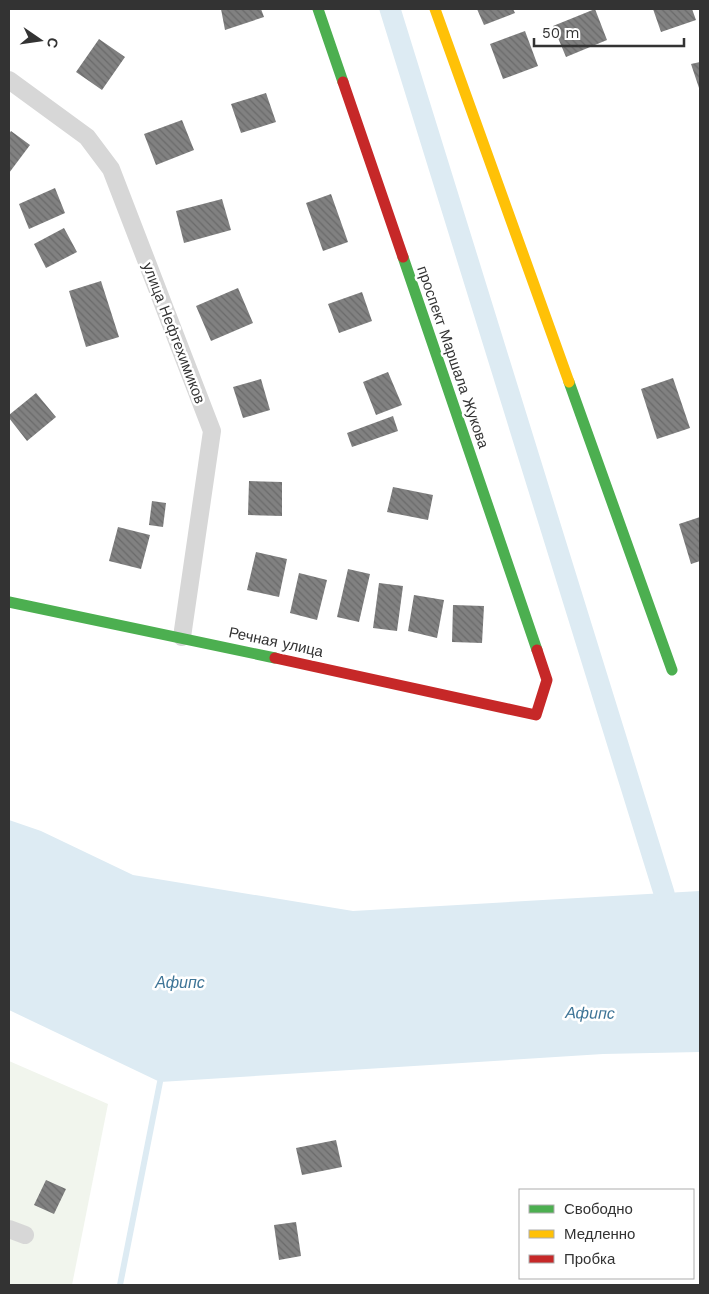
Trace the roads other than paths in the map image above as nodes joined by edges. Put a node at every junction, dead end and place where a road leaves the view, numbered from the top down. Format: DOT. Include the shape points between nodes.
graph roads {
  1 [pos="318,9"];
  2 [pos="435,9"];
  3 [pos="9,80"];
  4 [pos="9,602"];
  5 [pos="182,637"];
  6 [pos="672,670"];
  7 [pos="536,715"];
  1 -- 7 [label="street, проспект Маршала Жукова" via="547,680"];
  2 -- 6 [label="street"];
  3 -- 5 [label="street, улица Нефтехимиков" via="87,137 112,169 212,431"];
  4 -- 5 [label="street, Речная улица"];
  5 -- 7 [label="street, Речная улица"];
}
